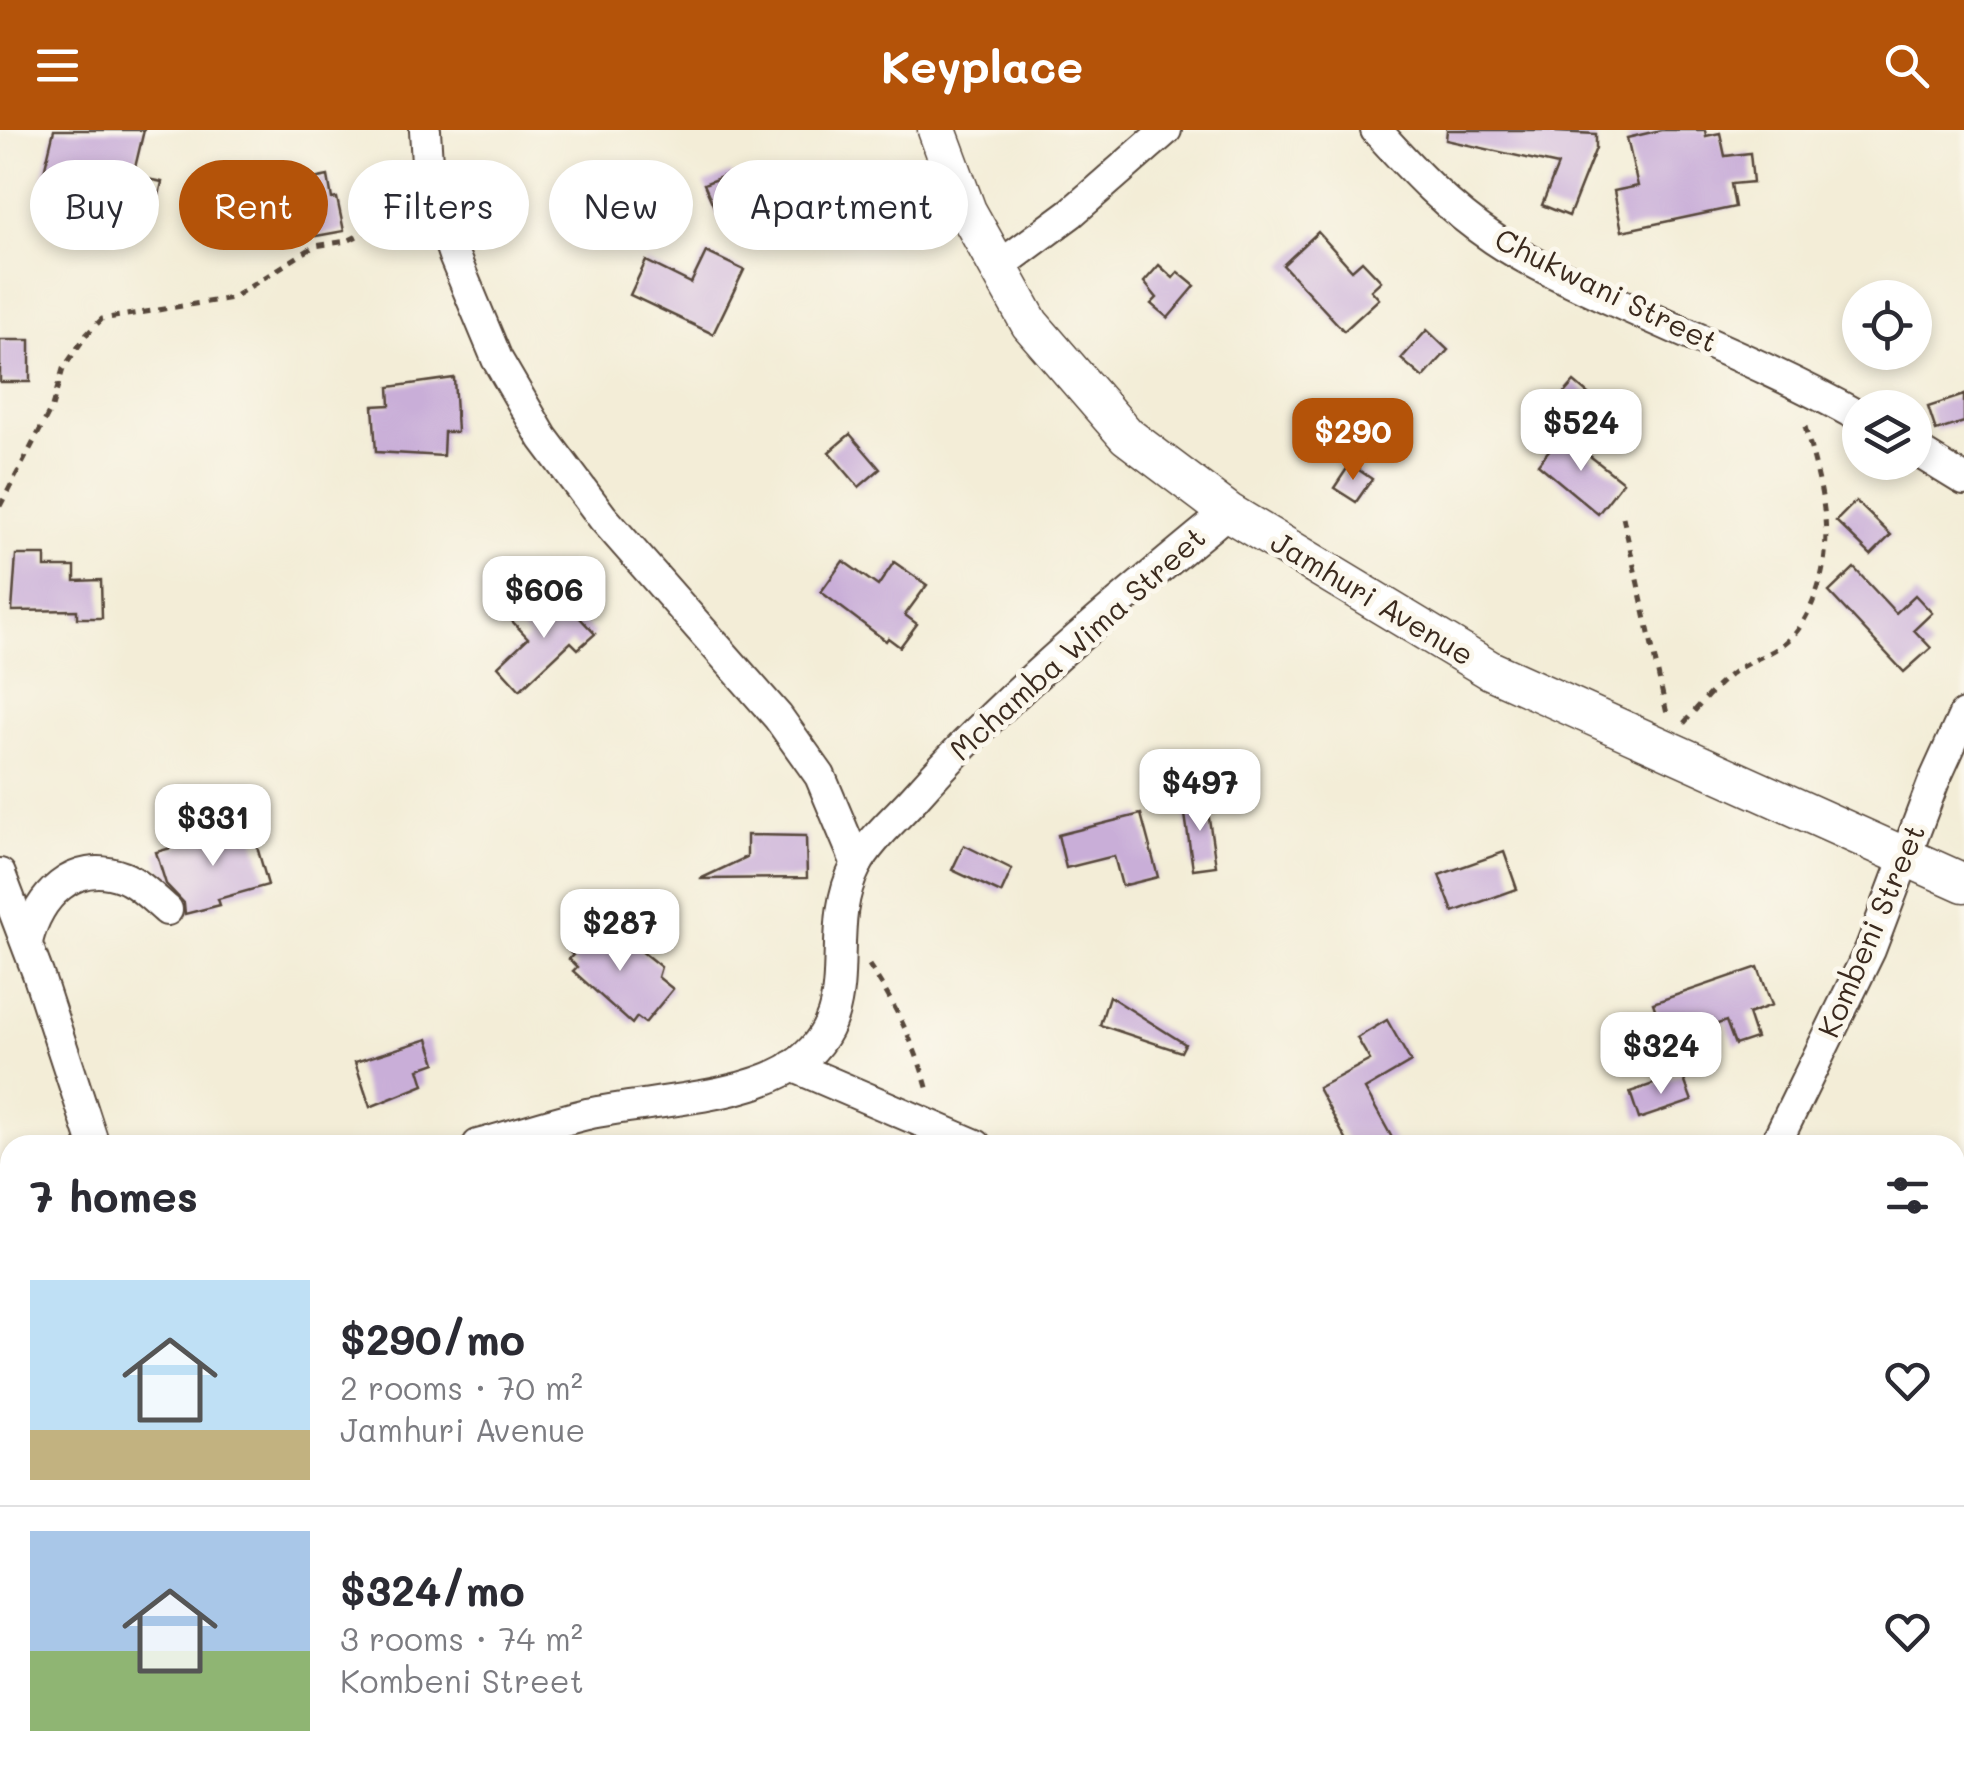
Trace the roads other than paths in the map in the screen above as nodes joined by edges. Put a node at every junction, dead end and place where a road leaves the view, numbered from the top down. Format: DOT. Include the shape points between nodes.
graph roads {
  1 [pos="425,130"];
  2 [pos="937,130"];
  3 [pos="1166,130"];
  4 [pos="1376,130"];
  5 [pos="998,267"];
  6 [pos="1842,407"];
  7 [pos="1932,460"];
  8 [pos="1964,480"];
  9 [pos="1228,512"];
  10 [pos="1964,715"];
  11 [pos="1906,856"];
  12 [pos="857,864"];
  13 [pos="0,874"];
  14 [pos="1964,883"];
  15 [pos="167,910"];
  16 [pos="26,942"];
  17 [pos="792,1066"];
  18 [pos="91,1135"];
  19 [pos="519,1135"];
  20 [pos="954,1135"];
  21 [pos="1780,1135"];
  1 -- 12 [label="street" via="428,179 443,222 497,359 543,438 603,518 778,717 820,776"];
  2 -- 5 [label="street, Jamhuri Avenue" via="967,211"];
  3 -- 5 [label="street"];
  4 -- 6 [label="street, Chukwani Street" via="1440,197 1495,240"];
  5 -- 9 [label="street, Jamhuri Avenue" via="1030,324 1127,436"];
  7 -- 8 [label="street"];
  9 -- 11 [label="street, Jamhuri Avenue" via="1490,670 1673,744"];
  9 -- 12 [label="street, Mchamba Wima Street" via="1024,686 951,756"];
  10 -- 11 [label="street, Kombeni Street"];
  11 -- 14 [label="street, Jamhuri Avenue"];
  11 -- 21 [label="street, Kombeni Street" via="1870,950"];
  12 -- 17 [label="street, Mchamba Wima Street" via="842,904 839,999 826,1038"];
  13 -- 16 [label="street"];
  15 -- 16 [label="street" via="126,877 79,872 42,901"];
  16 -- 18 [label="street"];
  17 -- 19 [label="street, Mchamba Wima Street" via="749,1085 587,1114"];
  17 -- 20 [label="street"];
}
